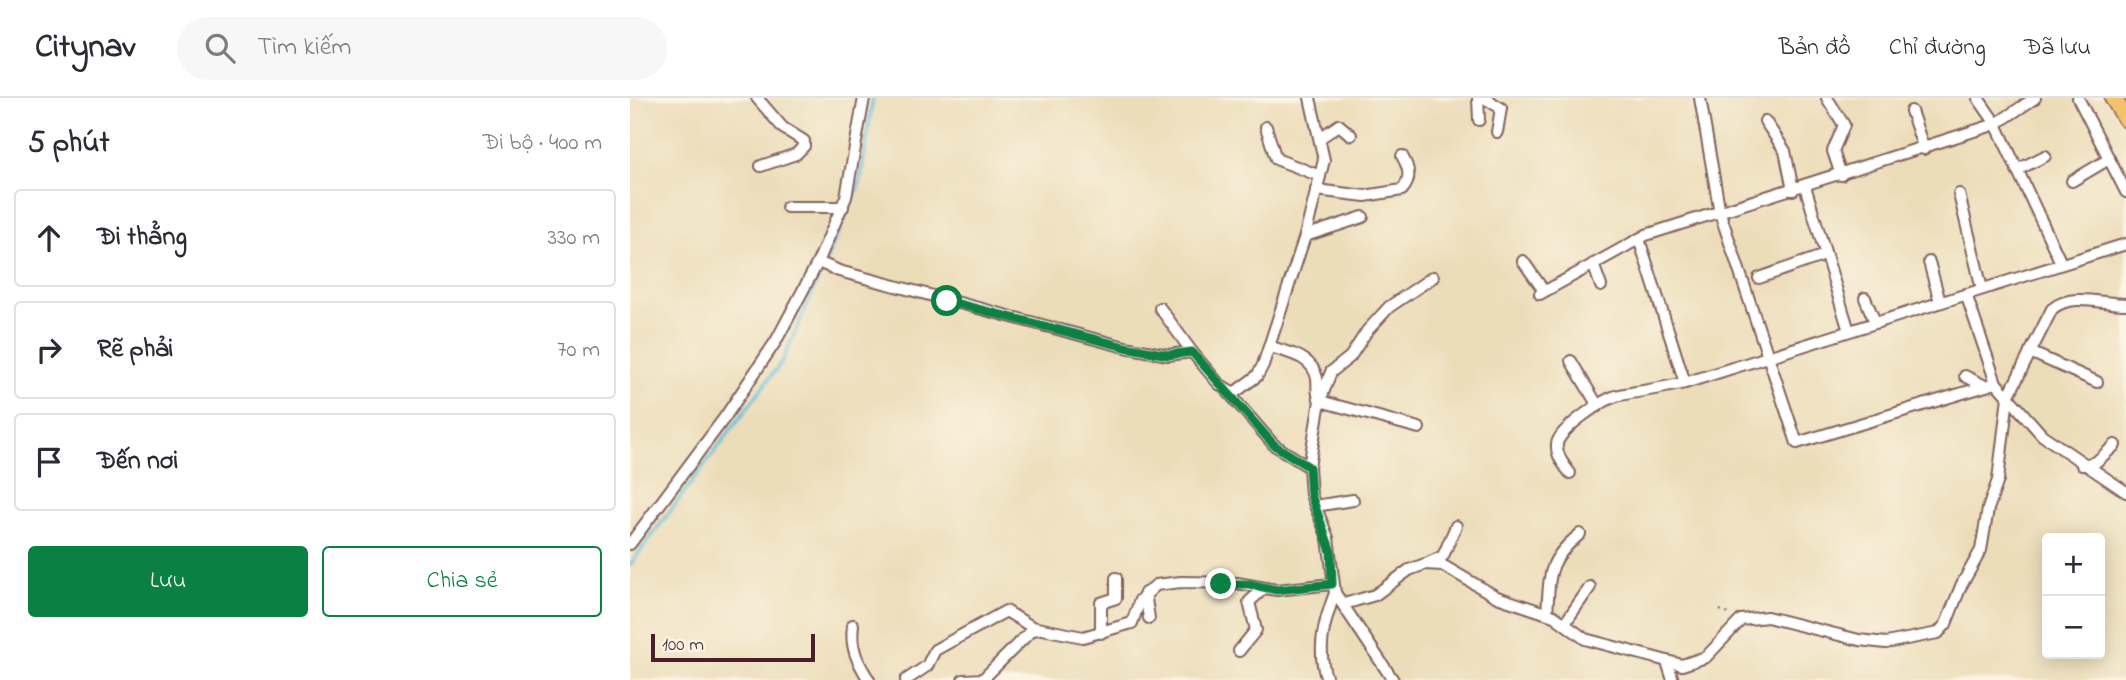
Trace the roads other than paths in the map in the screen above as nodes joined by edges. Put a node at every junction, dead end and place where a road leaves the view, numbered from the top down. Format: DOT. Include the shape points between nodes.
graph roads {
  1 [pos="757,98"];
  2 [pos="864,98"];
  3 [pos="1310,98"];
  4 [pos="1478,98"];
  5 [pos="1484,98"];
  6 [pos="1700,98"];
  7 [pos="1827,98"];
  8 [pos="1978,98"];
  9 [pos="2035,98"];
  10 [pos="2078,98"];
  11 [pos="2113,98"];
  12 [pos="1911,111"];
  13 [pos="2126,119"];
  14 [pos="1479,120"];
  15 [pos="1765,121"];
  16 [pos="1996,124"];
  17 [pos="1266,127"];
  18 [pos="1497,132"];
  19 [pos="1350,135"];
  20 [pos="1320,138"];
  21 [pos="1924,149"];
  22 [pos="1402,156"];
  23 [pos="2045,156"];
  24 [pos="2109,159"];
  25 [pos="761,166"];
  26 [pos="2017,170"];
  27 [pos="1841,175"];
  28 [pos="1320,176"];
  29 [pos="2072,181"];
  30 [pos="1805,186"];
  31 [pos="1316,190"];
  32 [pos="1793,190"];
  33 [pos="2126,192"];
  34 [pos="1959,194"];
  35 [pos="787,207"];
  36 [pos="843,207"];
  37 [pos="1720,214"];
  38 [pos="1363,217"];
  39 [pos="1305,236"];
  40 [pos="1639,239"];
  41 [pos="2126,244"];
  42 [pos="1825,255"];
  43 [pos="1523,261"];
  44 [pos="1929,262"];
  45 [pos="820,263"];
  46 [pos="2061,263"];
  47 [pos="1592,264"];
  48 [pos="1433,277"];
  49 [pos="1759,278"];
  50 [pos="1601,286"];
  51 [pos="1982,289"];
  52 [pos="1966,294"];
  53 [pos="1865,298"];
  54 [pos="1940,302"];
  55 [pos="2126,304"];
  56 [pos="1160,309"];
  57 [pos="1875,322"];
  58 [pos="1849,331"];
  59 [pos="1271,346"];
  60 [pos="1192,352"];
  61 [pos="2030,352"];
  62 [pos="1768,358"];
  63 [pos="1571,361"];
  64 [pos="1965,376"];
  65 [pos="2097,382"];
  66 [pos="1685,383"];
  67 [pos="1996,383"];
  68 [pos="1983,385"];
  69 [pos="1228,392"];
  70 [pos="2008,397"];
  71 [pos="1320,401"];
  72 [pos="1598,406"];
  73 [pos="1419,428"];
  74 [pos="2115,445"];
  75 [pos="2096,461"];
  76 [pos="2082,465"];
  77 [pos="1309,467"];
  78 [pos="1570,473"];
  79 [pos="2103,478"];
  80 [pos="2126,492"];
  81 [pos="1353,500"];
  82 [pos="1315,506"];
  83 [pos="1456,526"];
  84 [pos="1580,534"];
  85 [pos="630,544"];
  86 [pos="1425,564"];
  87 [pos="1116,578"];
  88 [pos="1590,587"];
  89 [pos="1263,589"];
  90 [pos="1334,589"];
  91 [pos="1145,593"];
  92 [pos="1344,604"];
  93 [pos="1547,613"];
  94 [pos="1149,618"];
  95 [pos="1564,623"];
  96 [pos="853,625"];
  97 [pos="1042,628"];
  98 [pos="1101,633"];
  99 [pos="1239,651"];
  100 [pos="1667,662"];
  101 [pos="869,680"];
  102 [pos="906,680"];
  103 [pos="963,680"];
  104 [pos="1327,680"];
  105 [pos="1393,680"];
  106 [pos="1673,680"];
  1 -- 25 [label="street" via="783,128 804,141 796,154"];
  2 -- 36 [label="street"];
  3 -- 20 [label="street"];
  4 -- 14 [label="street"];
  5 -- 18 [label="street" via="1502,107"];
  6 -- 37 [label="street"];
  7 -- 27 [label="street" via="1844,125 1833,151"];
  8 -- 16 [label="street"];
  9 -- 16 [label="street"];
  10 -- 24 [label="street"];
  11 -- 13 [label="highway"];
  12 -- 21 [label="street"];
  15 -- 32 [label="street" via="1785,151"];
  16 -- 21 [label="street"];
  16 -- 26 [label="street"];
  17 -- 28 [label="street" via="1276,159"];
  19 -- 20 [label="street" via="1339,125"];
  20 -- 28 [label="street" via="1324,160"];
  21 -- 27 [label="street"];
  22 -- 31 [label="street" via="1409,168 1402,190 1365,196"];
  23 -- 26 [label="street"];
  24 -- 29 [label="street"];
  24 -- 33 [label="street"];
  26 -- 46 [label="street"];
  27 -- 30 [label="street"];
  28 -- 31 [label="street"];
  30 -- 32 [label="street"];
  30 -- 42 [label="street"];
  31 -- 39 [label="street"];
  32 -- 37 [label="street"];
  34 -- 51 [label="street"];
  35 -- 36 [label="street"];
  36 -- 45 [label="street"];
  37 -- 40 [label="street"];
  37 -- 62 [label="street"];
  38 -- 39 [label="street"];
  39 -- 59 [label="street"];
  40 -- 47 [label="street"];
  40 -- 66 [label="street"];
  41 -- 46 [label="street"];
  42 -- 49 [label="street"];
  42 -- 58 [label="street"];
  43 -- 47 [label="street" via="1542,292"];
  44 -- 54 [label="street"];
  45 -- 60 [label="street" via="1113,344 1168,355"];
  45 -- 85 [label="street" via="776,341"];
  46 -- 51 [label="street"];
  47 -- 50 [label="street"];
  48 -- 71 [label="street" via="1407,292 1367,331 1350,357 1331,372"];
  51 -- 52 [label="street"];
  52 -- 54 [label="street"];
  52 -- 67 [label="street"];
  53 -- 57 [label="street"];
  54 -- 57 [label="street"];
  55 -- 61 [label="street" via="2061,301 2052,309"];
  56 -- 60 [label="street"];
  57 -- 58 [label="street"];
  58 -- 62 [label="street"];
  59 -- 69 [label="street" via="1257,376 1241,390"];
  59 -- 71 [label="street" via="1310,363"];
  60 -- 69 [label="street"];
  61 -- 65 [label="street"];
  61 -- 70 [label="street"];
  62 -- 66 [label="street"];
  62 -- 68 [label="street" via="1799,444"];
  63 -- 72 [label="street"];
  64 -- 68 [label="street"];
  66 -- 72 [label="street" via="1618,395"];
  67 -- 68 [label="street"];
  67 -- 70 [label="street"];
  69 -- 77 [label="street" via="1274,445"];
  70 -- 76 [label="street" via="2042,435"];
  70 -- 100 [label="street" via="1998,480 1984,540 1938,633 1886,643 1754,616 1741,620 1706,657 1694,663"];
  71 -- 73 [label="street"];
  71 -- 77 [label="street"];
  72 -- 78 [label="street" via="1558,440 1558,454"];
  74 -- 75 [label="street"];
  75 -- 76 [label="street"];
  75 -- 79 [label="street"];
  76 -- 79 [label="street"];
  77 -- 82 [label="street"];
  79 -- 80 [label="street"];
  81 -- 82 [label="street"];
  82 -- 90 [label="street" via="1330,545"];
  83 -- 86 [label="street" via="1443,556"];
  84 -- 93 [label="street" via="1549,570"];
  86 -- 92 [label="street" via="1375,595"];
  86 -- 93 [label="street" via="1442,565 1497,597"];
  87 -- 98 [label="street" via="1116,598 1101,603"];
  88 -- 95 [label="street"];
  89 -- 90 [label="street"];
  89 -- 91 [label="street" via="1249,584 1181,582 1156,585"];
  89 -- 99 [label="street" via="1249,602 1256,630"];
  90 -- 92 [label="street"];
  90 -- 104 [label="street" via="1321,653"];
  91 -- 94 [label="street"];
  91 -- 98 [label="street" via="1132,624"];
  92 -- 105 [label="street"];
  93 -- 95 [label="street"];
  95 -- 100 [label="street" via="1594,643"];
  96 -- 101 [label="street" via="855,655"];
  97 -- 98 [label="street" via="1083,636"];
  97 -- 102 [label="street" via="1026,624 1011,611 1001,612 935,650 927,666"];
  97 -- 103 [label="street" via="1032,630 983,679"];
  100 -- 106 [label="street"];
}
